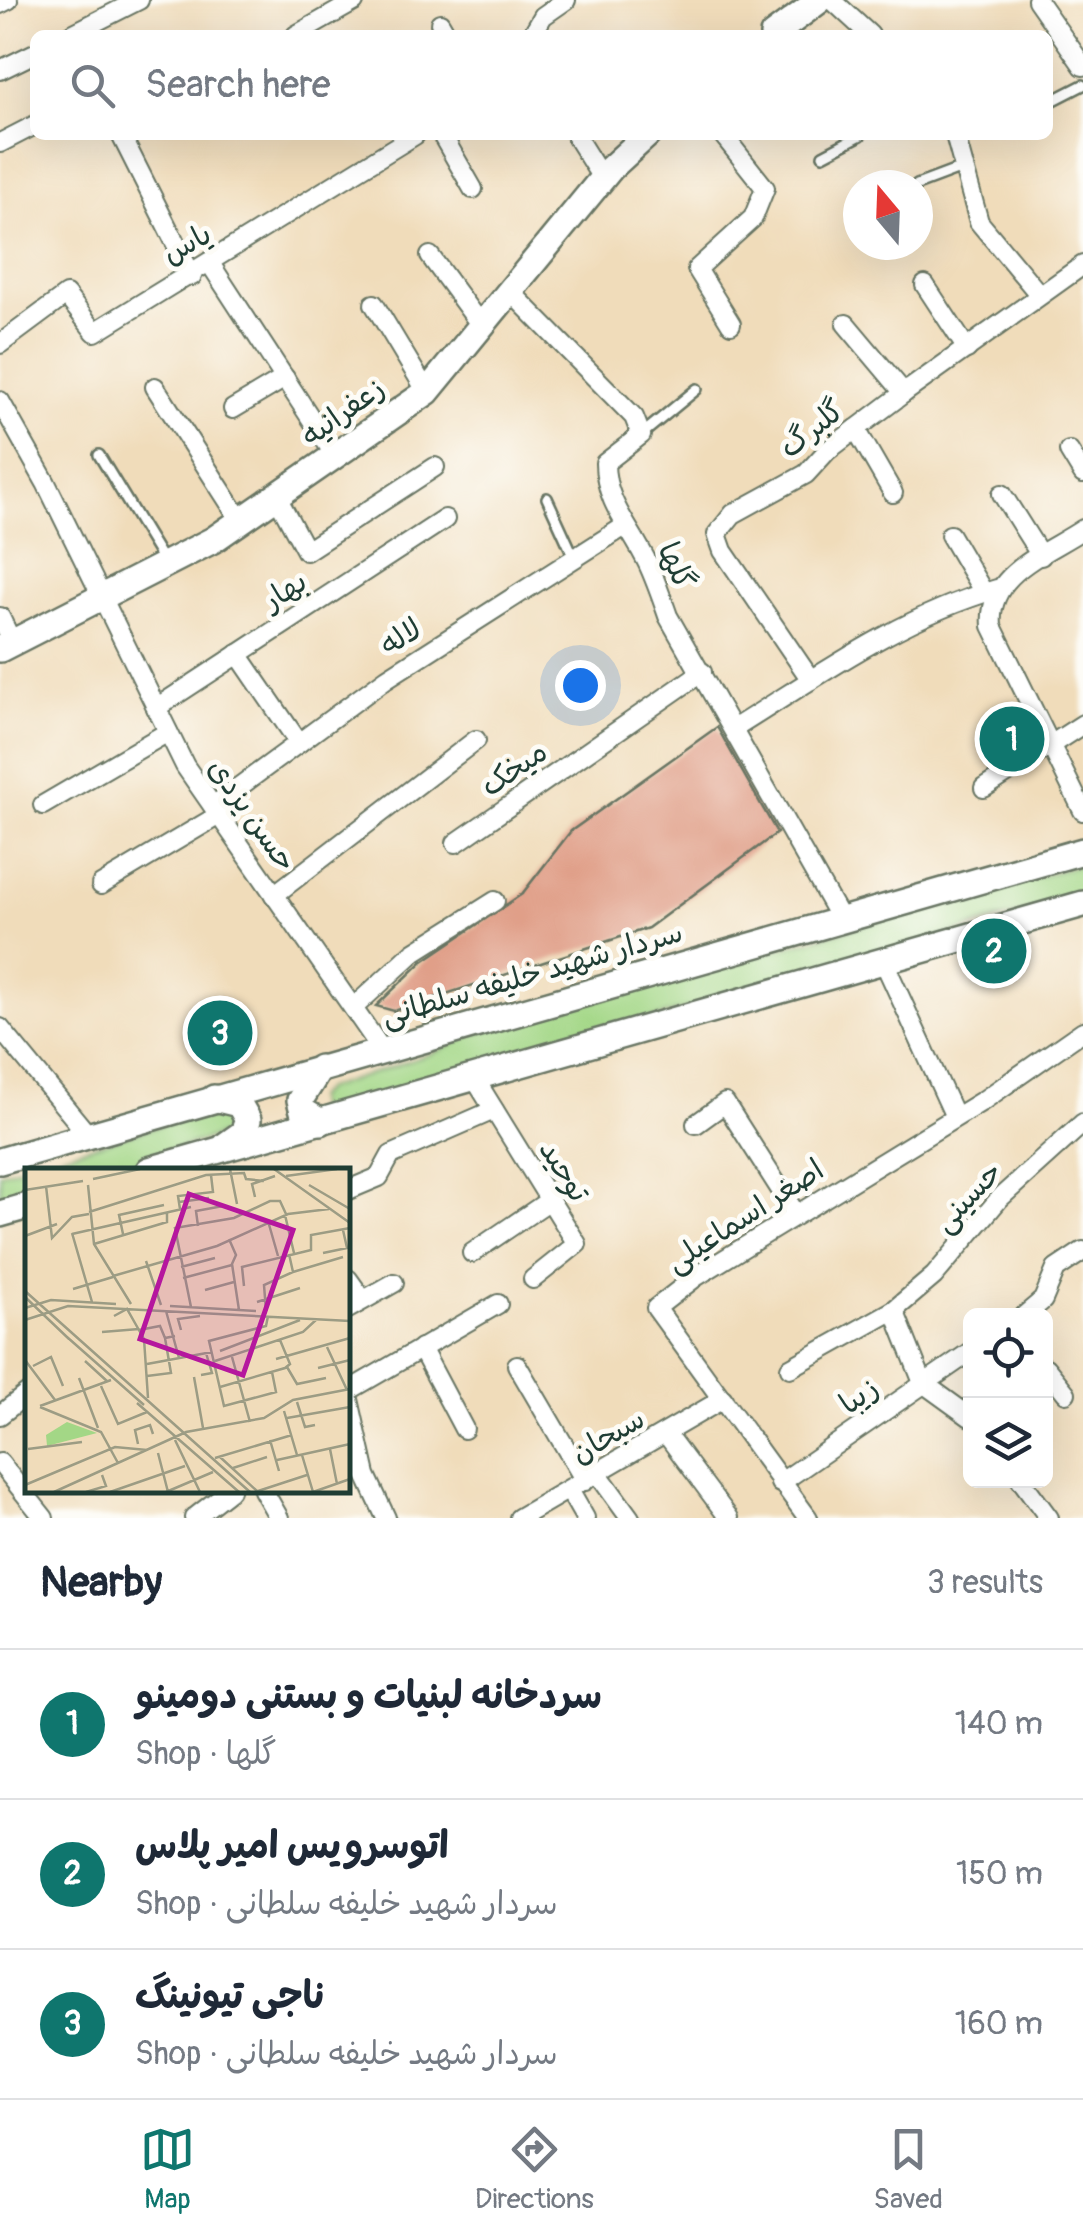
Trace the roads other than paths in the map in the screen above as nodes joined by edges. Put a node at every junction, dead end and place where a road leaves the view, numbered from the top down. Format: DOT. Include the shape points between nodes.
graph roads {
  1 [pos="8,0"];
  2 [pos="139,0"];
  3 [pos="566,0"];
  4 [pos="820,0"];
  5 [pos="832,0"];
  6 [pos="1037,0"];
  7 [pos="354,2"];
  8 [pos="0,4"];
  9 [pos="80,30"];
  10 [pos="305,30"];
  11 [pos="535,30"];
  12 [pos="780,30"];
  13 [pos="865,30"];
  14 [pos="30,55"];
  15 [pos="1082,63"];
  16 [pos="0,70"];
  17 [pos="1083,85"];
  18 [pos="1053,100"];
  19 [pos="30,128"];
  20 [pos="124,140"];
  21 [pos="407,140"];
  22 [pos="445,140"];
  23 [pos="578,140"];
  24 [pos="642,140"];
  25 [pos="728,140"];
  26 [pos="852,140"];
  27 [pos="956,140"];
  28 [pos="0,143"];
  29 [pos="823,155"];
  30 [pos="962,168"];
  31 [pos="602,178"];
  32 [pos="933,179"];
  33 [pos="473,189"];
  34 [pos="430,256"];
  35 [pos="211,265"];
  36 [pos="1083,265"];
  37 [pos="192,276"];
  38 [pos="925,285"];
  39 [pos="512,292"];
  40 [pos="1038,294"];
  41 [pos="374,304"];
  42 [pos="732,324"];
  43 [pos="846,324"];
  44 [pos="482,327"];
  45 [pos="0,344"];
  46 [pos="967,349"];
  47 [pos="284,378"];
  48 [pos="154,387"];
  49 [pos="697,389"];
  50 [pos="427,392"];
  51 [pos="904,393"];
  52 [pos="0,401"];
  53 [pos="233,410"];
  54 [pos="856,429"];
  55 [pos="641,434"];
  56 [pos="1069,451"];
  57 [pos="99,455"];
  58 [pos="336,458"];
  59 [pos="435,467"];
  60 [pos="1083,474"];
  61 [pos="892,494"];
  62 [pos="1002,494"];
  63 [pos="277,498"];
  64 [pos="547,498"];
  65 [pos="445,519"];
  66 [pos="241,521"];
  67 [pos="626,526"];
  68 [pos="1083,529"];
  69 [pos="950,535"];
  70 [pos="1041,556"];
  71 [pos="576,559"];
  72 [pos="165,564"];
  73 [pos="990,591"];
  74 [pos="100,597"];
  75 [pos="0,618"];
  76 [pos="6,646"];
  77 [pos="238,654"];
  78 [pos="702,672"];
  79 [pos="811,680"];
  80 [pos="156,708"];
  81 [pos="1083,724"];
  82 [pos="734,728"];
  83 [pos="168,732"];
  84 [pos="476,740"];
  85 [pos="1052,742"];
  86 [pos="298,743"];
  87 [pos="984,788"];
  88 [pos="42,804"];
  89 [pos="216,810"];
  90 [pos="1083,811"];
  91 [pos="456,843"];
  92 [pos="1083,850"];
  93 [pos="101,885"];
  94 [pos="274,895"];
  95 [pos="495,901"];
  96 [pos="1083,904"];
  97 [pos="841,920"];
  98 [pos="884,962"];
  99 [pos="353,1008"];
  100 [pos="0,1028"];
  101 [pos="1083,1031"];
  102 [pos="382,1050"];
  103 [pos="320,1068"];
  104 [pos="475,1079"];
  105 [pos="214,1098"];
  106 [pos="494,1110"];
  107 [pos="955,1117"];
  108 [pos="321,1122"];
  109 [pos="1083,1123"];
  110 [pos="696,1124"];
  111 [pos="88,1135"];
  112 [pos="218,1150"];
  113 [pos="0,1161"];
  114 [pos="160,1168"];
  115 [pos="350,1189"];
  116 [pos="550,1200"];
  117 [pos="25,1207"];
  118 [pos="0,1214"];
  119 [pos="796,1214"];
  120 [pos="1083,1251"];
  121 [pos="472,1252"];
  122 [pos="533,1279"];
  123 [pos="394,1283"];
  124 [pos="498,1304"];
  125 [pos="355,1305"];
  126 [pos="1034,1308"];
  127 [pos="894,1310"];
  128 [pos="421,1348"];
  129 [pos="963,1357"];
  130 [pos="517,1365"];
  131 [pos="790,1368"];
  132 [pos="1053,1377"];
  133 [pos="922,1383"];
  134 [pos="350,1392"];
  135 [pos="1066,1394"];
  136 [pos="25,1395"];
  137 [pos="723,1400"];
  138 [pos="350,1402"];
  139 [pos="963,1412"];
  140 [pos="0,1415"];
  141 [pos="464,1429"];
  142 [pos="667,1434"];
  143 [pos="0,1463"];
  144 [pos="584,1481"];
  145 [pos="780,1483"];
  146 [pos="1027,1488"];
  147 [pos="265,1493"];
  148 [pos="217,1510"];
  149 [pos="44,1518"];
  150 [pos="194,1518"];
  151 [pos="280,1518"];
  152 [pos="386,1518"];
  153 [pos="519,1518"];
  154 [pos="585,1518"];
  155 [pos="630,1518"];
  156 [pos="729,1518"];
  157 [pos="808,1518"];
  158 [pos="1049,1518"];
  1 -- 8 [label="street"];
  2 -- 9 [label="street"];
  3 -- 11 [label="street"];
  4 -- 12 [label="main road"];
  5 -- 13 [label="street"];
  6 -- 15 [label="street"];
  7 -- 10 [label="street"];
  14 -- 16 [label="street"];
  17 -- 18 [label="lane"];
  19 -- 28 [label="street"];
  20 -- 37 [label="street"];
  21 -- 35 [label="street, یاس"];
  22 -- 33 [label="street"];
  23 -- 31 [label="street"];
  24 -- 31 [label="main road, زعفرانیه"];
  25 -- 42 [label="street" via="765,188 753,218 697,269"];
  26 -- 29 [label="lane"];
  27 -- 30 [label="street"];
  30 -- 32 [label="lane"];
  30 -- 40 [label="street" via="979,222"];
  31 -- 39 [label="main road, زعفرانیه"];
  34 -- 44 [label="street"];
  35 -- 37 [label="street, یاس"];
  35 -- 47 [label="street"];
  36 -- 40 [label="street, گلبرگ"];
  37 -- 45 [label="street, یاس" via="95,332 66,296"];
  38 -- 46 [label="street"];
  39 -- 44 [label="main road, زعفرانیه"];
  39 -- 55 [label="street" via="634,417"];
  40 -- 46 [label="street, گلبرگ"];
  41 -- 50 [label="street"];
  43 -- 51 [label="street"];
  44 -- 50 [label="main road, زعفرانیه"];
  46 -- 51 [label="street, گلبرگ"];
  47 -- 53 [label="street"];
  47 -- 58 [label="street"];
  48 -- 66 [label="street"];
  49 -- 55 [label="lane"];
  50 -- 58 [label="main road, زعفرانیه"];
  51 -- 54 [label="street, گلبرگ"];
  52 -- 74 [label="street, حسن یزدی"];
  54 -- 61 [label="street"];
  54 -- 79 [label="street, گلبرگ" via="806,474 733,514 717,534"];
  55 -- 67 [label="street, گلها" via="604,463"];
  56 -- 60 [label="street"];
  57 -- 72 [label="lane"];
  58 -- 63 [label="main road, زعفرانیه"];
  59 -- 63 [label="street" via="306,551"];
  62 -- 70 [label="street"];
  63 -- 66 [label="main road, زعفرانیه"];
  64 -- 71 [label="lane"];
  65 -- 77 [label="street, بهار"];
  66 -- 72 [label="main road, زعفرانیه"];
  67 -- 71 [label="street, لاله"];
  67 -- 78 [label="street, گلها"];
  68 -- 70 [label="street"];
  69 -- 73 [label="street"];
  70 -- 73 [label="street"];
  71 -- 86 [label="street, لاله"];
  72 -- 74 [label="main road, زعفرانیه"];
  73 -- 79 [label="street" via="884,634"];
  73 -- 85 [label="street" via="992,626"];
  74 -- 76 [label="main road, زعفرانیه"];
  74 -- 80 [label="street, حسن یزدی"];
  75 -- 76 [label="street"];
  77 -- 80 [label="street, بهار"];
  77 -- 86 [label="street"];
  78 -- 82 [label="street, گلها"];
  78 -- 91 [label="street, میخک"];
  79 -- 82 [label="street"];
  80 -- 83 [label="street, حسن یزدی"];
  81 -- 85 [label="street"];
  82 -- 97 [label="street, گلها"];
  83 -- 88 [label="street"];
  83 -- 89 [label="street, حسن یزدی"];
  84 -- 94 [label="street"];
  85 -- 87 [label="street"];
  85 -- 90 [label="street"];
  86 -- 89 [label="street, لاله"];
  89 -- 93 [label="street, لاله"];
  89 -- 94 [label="street, حسن یزدی"];
  92 -- 97 [label="main road, سردار شهید خلیفه سلطانی"];
  94 -- 99 [label="street, حسن یزدی"];
  95 -- 99 [label="street" via="414,952"];
  96 -- 98 [label="main road"];
  97 -- 102 [label="main road, سردار شهید خلیفه سلطانی"];
  98 -- 104 [label="main road"];
  98 -- 107 [label="street"];
  99 -- 102 [label="street, حسن یزدی"];
  100 -- 111 [label="street"];
  101 -- 107 [label="street, اصغر اسماعیلی"];
  102 -- 103 [label="main road, سردار شهید خلیفه سلطانی"];
  103 -- 105 [label="main road, سردار شهید خلیفه سلطانی"];
  103 -- 108 [label="main road" via="300,1100 303,1111"];
  104 -- 106 [label="street, توحید"];
  104 -- 108 [label="main road"];
  105 -- 111 [label="main road, سردار شهید خلیفه سلطانی"];
  105 -- 112 [label="main road" via="239,1104 248,1120 243,1134"];
  106 -- 115 [label="street" via="390,1154 379,1177"];
  106 -- 116 [label="street, توحید"];
  107 -- 119 [label="street, اصغر اسماعیلی"];
  108 -- 112 [label="main road"];
  109 -- 127 [label="street, حسینی" via="1000,1198 934,1276"];
  110 -- 119 [label="street" via="725,1103"];
  111 -- 113 [label="main road, سردار شهید خلیفه سلطانی"];
  112 -- 114 [label="main road"];
  116 -- 121 [label="street"];
  116 -- 122 [label="street, توحید" via="577,1244"];
  117 -- 118 [label="main road"];
  119 -- 137 [label="street, اصغر اسماعیلی" via="656,1308"];
  120 -- 126 [label="street" via="1056,1270"];
  123 -- 125 [label="street"];
  124 -- 128 [label="street"];
  127 -- 131 [label="street, حسینی"];
  127 -- 133 [label="street"];
  128 -- 134 [label="street"];
  128 -- 141 [label="street"];
  129 -- 133 [label="street, زیبا"];
  130 -- 144 [label="street"];
  132 -- 135 [label="street"];
  133 -- 139 [label="street"];
  133 -- 145 [label="street, زیبا"];
  136 -- 140 [label="street"];
  137 -- 142 [label="street, سبحان"];
  137 -- 145 [label="street, اصغر اسماعیلی"];
  138 -- 152 [label="street" via="366,1475"];
  142 -- 144 [label="street, سبحان"];
  142 -- 156 [label="street"];
  143 -- 149 [label="street"];
  144 -- 153 [label="street, سبحان"];
  144 -- 154 [label="street"];
  144 -- 155 [label="street"];
  145 -- 157 [label="street, اصغر اسماعیلی"];
  146 -- 158 [label="street"];
  147 -- 151 [label="street"];
  148 -- 150 [label="street"];
}
